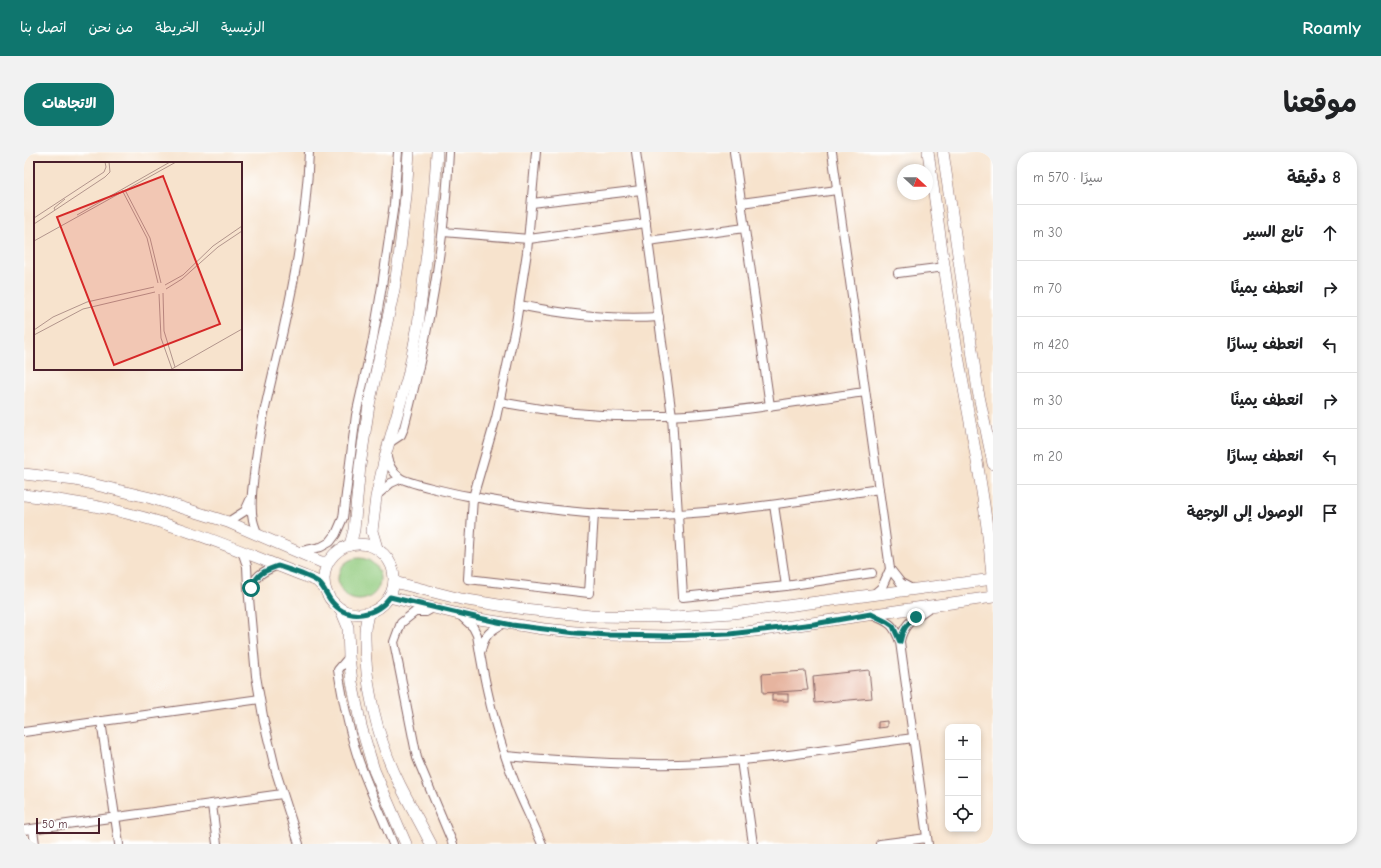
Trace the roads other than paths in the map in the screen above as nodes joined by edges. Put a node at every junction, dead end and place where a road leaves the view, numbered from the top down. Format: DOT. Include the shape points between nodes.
graph roads {
  1 [pos="309,152"];
  2 [pos="398,152"];
  3 [pos="409,152"];
  4 [pos="437,152"];
  5 [pos="449,152"];
  6 [pos="536,152"];
  7 [pos="636,152"];
  8 [pos="734,152"];
  9 [pos="832,152"];
  10 [pos="928,152"];
  11 [pos="943,152"];
  12 [pos="641,190"];
  13 [pos="837,190"];
  14 [pos="532,203"];
  15 [pos="741,204"];
  16 [pos="646,223"];
  17 [pos="745,228"];
  18 [pos="443,232"];
  19 [pos="528,240"];
  20 [pos="648,241"];
  21 [pos="945,267"];
  22 [pos="898,273"];
  23 [pos="519,305"];
  24 [pos="659,317"];
  25 [pos="865,392"];
  26 [pos="500,402"];
  27 [pos="770,406"];
  28 [pos="672,416"];
  29 [pos="387,448"];
  30 [pos="993,464"];
  31 [pos="24,474"];
  32 [pos="400,479"];
  33 [pos="879,489"];
  34 [pos="24,495"];
  35 [pos="376,497"];
  36 [pos="473,497"];
  37 [pos="252,498"];
  38 [pos="774,504"];
  39 [pos="594,513"];
  40 [pos="678,514"];
  41 [pos="228,522"];
  42 [pos="258,535"];
  43 [pos="350,545"];
  44 [pos="377,548"];
  45 [pos="242,551"];
  46 [pos="297,552"];
  47 [pos="328,562"];
  48 [pos="278,566"];
  49 [pos="890,569"];
  50 [pos="872,573"];
  51 [pos="260,574"];
  52 [pos="248,576"];
  53 [pos="993,579"];
  54 [pos="394,582"];
  55 [pos="786,586"];
  56 [pos="325,588"];
  57 [pos="912,589"];
  58 [pos="993,593"];
  59 [pos="874,594"];
  60 [pos="390,597"];
  61 [pos="993,597"];
  62 [pos="249,600"];
  63 [pos="933,605"];
  64 [pos="433,608"];
  65 [pos="341,610"];
  66 [pos="458,613"];
  67 [pos="368,614"];
  68 [pos="871,614"];
  69 [pos="504,623"];
  70 [pos="900,642"];
  71 [pos="480,655"];
  72 [pos="349,657"];
  73 [pos="260,699"];
  74 [pos="101,721"];
  75 [pos="24,732"];
  76 [pos="913,738"];
  77 [pos="506,756"];
  78 [pos="741,760"];
  79 [pos="282,794"];
  80 [pos="212,805"];
  81 [pos="116,818"];
  82 [pos="24,830"];
  83 [pos="33,830"];
  84 [pos="928,841"];
  85 [pos="35,844"];
  86 [pos="119,844"];
  87 [pos="218,844"];
  88 [pos="299,844"];
  89 [pos="393,844"];
  90 [pos="406,844"];
  91 [pos="431,844"];
  92 [pos="453,844"];
  93 [pos="542,844"];
  94 [pos="753,844"];
  95 [pos="880,844"];
  1 -- 37 [label="street" via="293,283 261,428"];
  2 -- 46 [label="street" via="394,204 382,286 373,339 359,395 343,518 330,542 321,547"];
  3 -- 43 [label="main road" via="399,258 369,405"];
  4 -- 29 [label="main road" via="432,218 418,325 408,376"];
  5 -- 18 [label="street"];
  6 -- 14 [label="street"];
  7 -- 12 [label="street"];
  8 -- 15 [label="street"];
  9 -- 13 [label="street"];
  10 -- 21 [label="main road"];
  11 -- 30 [label="main road" via="978,391"];
  12 -- 14 [label="street"];
  12 -- 16 [label="street"];
  13 -- 15 [label="street"];
  13 -- 25 [label="street"];
  14 -- 19 [label="street"];
  15 -- 17 [label="street"];
  16 -- 19 [label="street"];
  16 -- 20 [label="street"];
  17 -- 20 [label="street"];
  17 -- 27 [label="street"];
  18 -- 19 [label="street"];
  18 -- 29 [label="street" via="430,319 412,394 401,435"];
  19 -- 23 [label="street"];
  20 -- 24 [label="street"];
  21 -- 22 [label="street"];
  21 -- 53 [label="main road"];
  23 -- 24 [label="street" via="576,314"];
  23 -- 26 [label="street"];
  24 -- 28 [label="street"];
  25 -- 27 [label="street"];
  25 -- 33 [label="street"];
  26 -- 28 [label="street" via="566,413"];
  26 -- 36 [label="street"];
  27 -- 28 [label="street"];
  28 -- 40 [label="street"];
  29 -- 32 [label="street" via="391,468"];
  29 -- 35 [label="main road"];
  31 -- 41 [label="main road" via="75,480 130,492"];
  32 -- 35 [label="street" via="385,487"];
  32 -- 36 [label="street"];
  33 -- 38 [label="street"];
  33 -- 49 [label="street"];
  34 -- 45 [label="main road" via="72,501 125,512"];
  35 -- 44 [label="main road" via="372,531"];
  36 -- 39 [label="street" via="555,511"];
  36 -- 39 [label="street" via="468,579 588,593"];
  37 -- 41 [label="street" via="245,510"];
  37 -- 42 [label="street" via="253,521"];
  38 -- 40 [label="street"];
  38 -- 55 [label="street"];
  39 -- 40 [label="street"];
  40 -- 55 [label="street" via="683,597"];
  41 -- 42 [label="main road"];
  42 -- 46 [label="main road"];
  43 -- 44 [label="main road" via="364,544"];
  43 -- 47 [label="main road" via="337,551"];
  44 -- 54 [label="main road" via="391,564"];
  45 -- 48 [label="main road"];
  45 -- 52 [label="street"];
  46 -- 47 [label="main road" via="321,562"];
  47 -- 56 [label="main road" via="324,575"];
  48 -- 51 [label="street"];
  48 -- 56 [label="main road" via="317,581"];
  49 -- 57 [label="street" via="901,583"];
  49 -- 59 [label="street" via="882,587"];
  50 -- 55 [label="street"];
  51 -- 52 [label="street"];
  51 -- 62 [label="street" via="251,588"];
  52 -- 62 [label="street"];
  53 -- 57 [label="main road"];
  53 -- 58 [label="main road"];
  54 -- 59 [label="main road" via="461,599 592,616 674,617 733,613"];
  54 -- 60 [label="main road"];
  56 -- 65 [label="main road" via="331,601"];
  57 -- 59 [label="main road"];
  60 -- 64 [label="main road"];
  60 -- 67 [label="main road"];
  61 -- 63 [label="main road"];
  62 -- 73 [label="street"];
  63 -- 68 [label="main road"];
  63 -- 70 [label="street" via="905,626"];
  64 -- 66 [label="main road"];
  64 -- 92 [label="street" via="426,612 415,612 401,623 394,642 417,758"];
  65 -- 67 [label="main road" via="354,614"];
  65 -- 72 [label="main road" via="348,628"];
  66 -- 69 [label="main road"];
  66 -- 71 [label="street" via="473,627"];
  67 -- 91 [label="main road" via="364,630 366,658 377,722 400,784"];
  68 -- 69 [label="main road" via="770,629 699,636 609,635"];
  68 -- 70 [label="street" via="893,626"];
  69 -- 71 [label="street" via="488,633"];
  70 -- 76 [label="street"];
  71 -- 77 [label="street" via="489,702"];
  72 -- 89 [label="street" via="338,670 343,703 359,761"];
  72 -- 90 [label="main road" via="355,704 374,770"];
  73 -- 74 [label="street"];
  73 -- 79 [label="street"];
  74 -- 75 [label="street"];
  74 -- 81 [label="street"];
  76 -- 78 [label="street"];
  76 -- 84 [label="street"];
  77 -- 78 [label="street" via="574,762 644,764"];
  77 -- 93 [label="street"];
  78 -- 94 [label="street"];
  79 -- 80 [label="street"];
  79 -- 88 [label="street"];
  80 -- 81 [label="street"];
  80 -- 87 [label="street"];
  81 -- 83 [label="street"];
  81 -- 86 [label="street"];
  82 -- 83 [label="street"];
  83 -- 85 [label="street"];
  84 -- 95 [label="street"];
}
